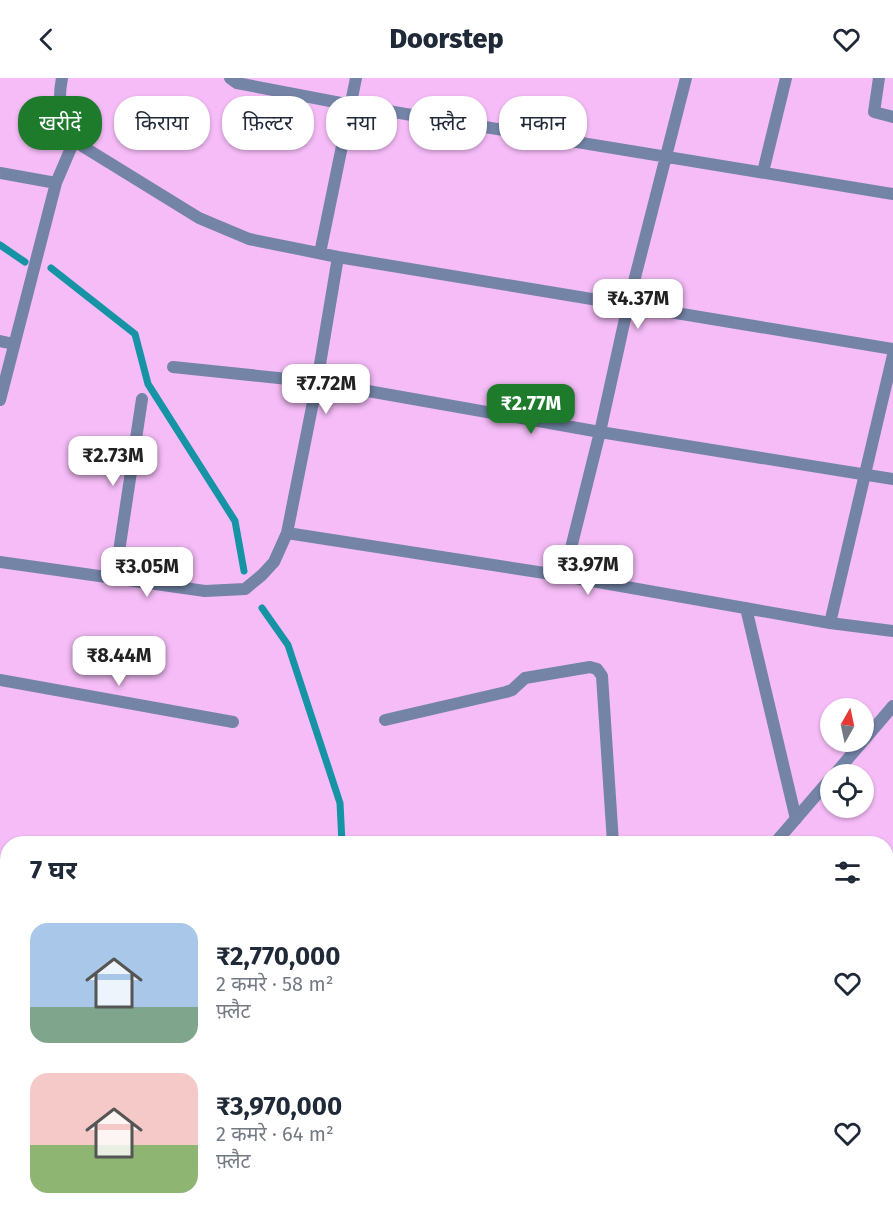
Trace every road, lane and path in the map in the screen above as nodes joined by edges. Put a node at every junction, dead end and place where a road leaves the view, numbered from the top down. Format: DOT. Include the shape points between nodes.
graph roads {
  1 [pos="62,78"];
  2 [pos="230,78"];
  3 [pos="356,78"];
  4 [pos="686,78"];
  5 [pos="786,78"];
  6 [pos="879,78"];
  7 [pos="61,96"];
  8 [pos="353,96"];
  9 [pos="326,100"];
  10 [pos="397,112"];
  11 [pos="893,117"];
  12 [pos="70,150"];
  13 [pos="89,150"];
  14 [pos="342,150"];
  15 [pos="667,156"];
  16 [pos="763,172"];
  17 [pos="0,173"];
  18 [pos="56,183"];
  19 [pos="893,194"];
  20 [pos="320,253"];
  21 [pos="338,257"];
  22 [pos="628,305"];
  23 [pos="0,341"];
  24 [pos="15,344"];
  25 [pos="893,350"];
  26 [pos="893,355"];
  27 [pos="173,367"];
  28 [pos="317,382"];
  29 [pos="142,399"];
  30 [pos="0,400"];
  31 [pos="600,432"];
  32 [pos="865,474"];
  33 [pos="893,479"];
  34 [pos="287,533"];
  35 [pos="0,562"];
  36 [pos="564,576"];
  37 [pos="115,578"];
  38 [pos="746,608"];
  39 [pos="830,623"];
  40 [pos="893,631"];
  41 [pos="0,680"];
  42 [pos="893,706"];
  43 [pos="385,720"];
  44 [pos="233,722"];
  45 [pos="874,728"];
  46 [pos="854,752"];
  47 [pos="844,764"];
  48 [pos="820,791"];
  49 [pos="796,819"];
  50 [pos="613,836"];
  51 [pos="782,836"];
  1 -- 7 [label="street"];
  2 -- 9 [label="street"];
  3 -- 8 [label="street"];
  4 -- 15 [label="street"];
  5 -- 16 [label="street"];
  6 -- 11 [label="street" via="874,112"];
  10 -- 15 [label="street"];
  12 -- 18 [label="street"];
  13 -- 20 [label="street" via="199,218 249,239"];
  14 -- 20 [label="street"];
  15 -- 16 [label="street"];
  15 -- 22 [label="street"];
  16 -- 19 [label="street"];
  17 -- 18 [label="street"];
  18 -- 24 [label="street"];
  20 -- 21 [label="street"];
  21 -- 22 [label="street"];
  21 -- 28 [label="street"];
  22 -- 25 [label="street"];
  22 -- 31 [label="street"];
  23 -- 24 [label="street"];
  24 -- 30 [label="street"];
  26 -- 32 [label="street"];
  27 -- 28 [label="street"];
  28 -- 31 [label="street"];
  28 -- 34 [label="street"];
  29 -- 37 [label="street"];
  31 -- 32 [label="street"];
  31 -- 36 [label="street"];
  32 -- 33 [label="street"];
  32 -- 39 [label="street"];
  34 -- 36 [label="street"];
  34 -- 37 [label="street" via="274,562 244,589 205,591"];
  35 -- 37 [label="street"];
  36 -- 38 [label="street"];
  38 -- 39 [label="street"];
  38 -- 49 [label="street"];
  39 -- 40 [label="street"];
  41 -- 44 [label="street"];
  42 -- 45 [label="street"];
  43 -- 50 [label="street" via="506,692 525,678 597,669 602,676"];
  46 -- 47 [label="street"];
  48 -- 49 [label="street"];
  49 -- 51 [label="street"];
}
